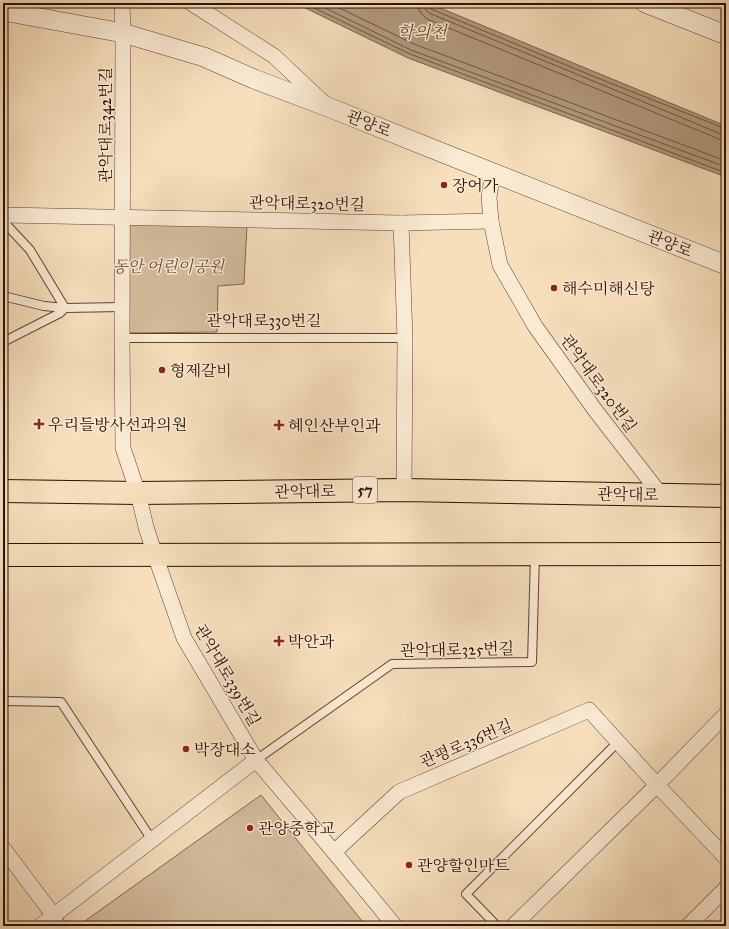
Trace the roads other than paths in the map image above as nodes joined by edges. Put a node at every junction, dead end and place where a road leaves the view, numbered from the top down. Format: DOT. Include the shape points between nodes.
graph roads {
  1 [pos="122,3"];
  2 [pos="191,3"];
  3 [pos="645,3"];
  4 [pos="3,11"];
  5 [pos="123,33"];
  6 [pos="726,35"];
  7 [pos="328,107"];
  8 [pos="493,172"];
  9 [pos="3,215"];
  10 [pos="122,218"];
  11 [pos="3,221"];
  12 [pos="491,221"];
  13 [pos="401,223"];
  14 [pos="726,265"];
  15 [pos="3,296"];
  16 [pos="122,307"];
  17 [pos="65,308"];
  18 [pos="122,338"];
  19 [pos="405,338"];
  20 [pos="3,342"];
  21 [pos="404,490"];
  22 [pos="3,491"];
  23 [pos="138,493"];
  24 [pos="661,495"];
  25 [pos="726,496"];
  26 [pos="146,527"];
  27 [pos="535,554"];
  28 [pos="3,555"];
  29 [pos="155,555"];
  30 [pos="725,555"];
  31 [pos="3,701"];
  32 [pos="726,714"];
  33 [pos="618,742"];
  34 [pos="256,760"];
  35 [pos="657,785"];
  36 [pos="152,840"];
  37 [pos="3,848"];
  38 [pos="334,852"];
  39 [pos="726,858"];
  40 [pos="726,888"];
  41 [pos="59,921"];
  42 [pos="40,926"];
  43 [pos="395,926"];
  44 [pos="497,926"];
  45 [pos="513,926"];
  46 [pos="688,926"];
  1 -- 5 [label="street, 관악대로342번길"];
  2 -- 7 [label="street" via="274,56"];
  3 -- 6 [label="street"];
  4 -- 5 [label="street, 관양로"];
  5 -- 7 [label="street, 관양로" via="204,57"];
  5 -- 10 [label="street, 관악대로342번길"];
  7 -- 8 [label="street, 관양로"];
  8 -- 12 [label="street, 관악대로320번길"];
  8 -- 14 [label="street, 관양로"];
  9 -- 10 [label="street"];
  10 -- 13 [label="street, 관악대로320번길"];
  10 -- 16 [label="street, 관악대로342번길"];
  11 -- 17 [label="lane" via="30,250"];
  12 -- 13 [label="street, 관악대로320번길"];
  12 -- 24 [label="street, 관악대로320번길" via="500,265 535,326 595,410"];
  13 -- 19 [label="street"];
  15 -- 17 [label="lane" via="44,306"];
  16 -- 17 [label="lane"];
  16 -- 18 [label="street, 관악대로342번길"];
  17 -- 20 [label="lane"];
  18 -- 19 [label="lane, 관악대로330번길"];
  18 -- 23 [label="street, 관악대로342번길" via="123,448"];
  19 -- 21 [label="street"];
  21 -- 23 [label="main road, 관악대로 / 57"];
  21 -- 24 [label="main road, 관악대로 / 57"];
  22 -- 23 [label="main road, 관악대로 / 57"];
  23 -- 26 [label="street, 관악대로342번길"];
  24 -- 25 [label="main road, 관악대로 / 57"];
  26 -- 29 [label="street, 관악대로339번길"];
  27 -- 29 [label="main road"];
  27 -- 30 [label="main road"];
  27 -- 34 [label="lane, 관악대로325번길" via="532,662 392,664"];
  28 -- 29 [label="main road"];
  29 -- 34 [label="street, 관악대로339번길" via="184,638"];
  31 -- 36 [label="lane" via="61,702"];
  32 -- 35 [label="street"];
  33 -- 35 [label="street, 관평로336번길"];
  33 -- 38 [label="street, 관평로336번길" via="589,710 399,792"];
  33 -- 44 [label="lane" via="466,894"];
  34 -- 36 [label="street"];
  34 -- 38 [label="street, 관악대로339번길"];
  35 -- 39 [label="street, 관평로336번길"];
  35 -- 45 [label="street"];
  36 -- 41 [label="street"];
  37 -- 41 [label="street"];
  38 -- 43 [label="street, 관악대로339번길"];
  40 -- 46 [label="street"];
  41 -- 42 [label="street"];
}
